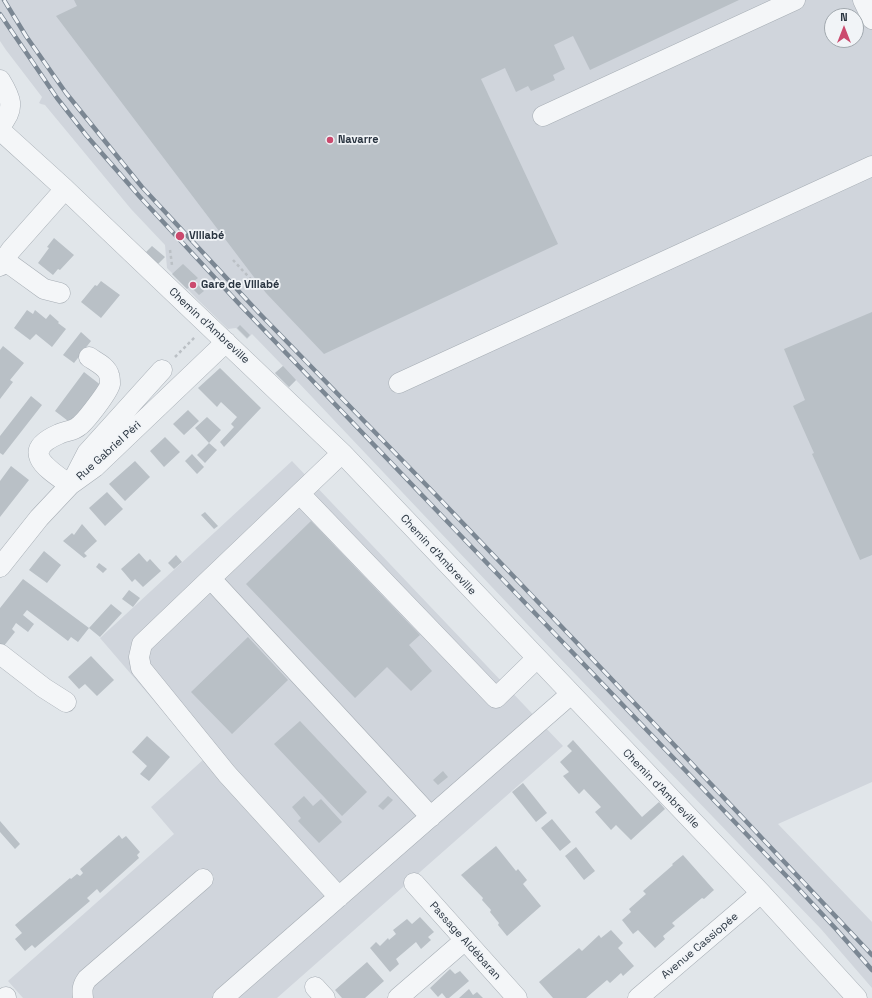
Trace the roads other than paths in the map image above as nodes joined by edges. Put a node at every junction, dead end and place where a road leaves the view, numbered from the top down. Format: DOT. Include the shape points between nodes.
graph roads {
  1 [pos="795,0"];
  2 [pos="863,0"];
  3 [pos="872,19"];
  4 [pos="0,80"];
  5 [pos="543,116"];
  6 [pos="0,126"];
  7 [pos="0,130"];
  8 [pos="872,166"];
  9 [pos="65,189"];
  10 [pos="2,263"];
  11 [pos="60,293"];
  12 [pos="226,342"];
  13 [pos="89,357"];
  14 [pos="162,370"];
  15 [pos="398,383"];
  16 [pos="342,453"];
  17 [pos="70,485"];
  18 [pos="300,494"];
  19 [pos="0,567"];
  20 [pos="211,579"];
  21 [pos="0,654"];
  22 [pos="537,658"];
  23 [pos="570,694"];
  24 [pos="66,702"];
  25 [pos="432,817"];
  26 [pos="203,879"];
  27 [pos="414,883"];
  28 [pos="761,893"];
  29 [pos="340,897"];
  30 [pos="464,941"];
  31 [pos="83,998"];
  32 [pos="223,998"];
  33 [pos="398,998"];
  34 [pos="517,998"];
  35 [pos="638,998"];
  36 [pos="857,998"];
  1 -- 5 [label="street"];
  2 -- 3 [label="street"];
  4 -- 6 [label="street" via="11,103 10,112"];
  7 -- 9 [label="street, Chemin d'Ambreville"];
  8 -- 15 [label="street"];
  9 -- 10 [label="street"];
  9 -- 12 [label="street, Chemin d'Ambreville"];
  10 -- 11 [label="street" via="44,289"];
  12 -- 16 [label="street, Chemin d'Ambreville"];
  12 -- 17 [label="street, Rue Gabriel Péri" via="95,467"];
  13 -- 17 [label="street" via="105,368 110,385 79,427 47,439 39,450 38,457 47,468"];
  14 -- 17 [label="street" via="87,453"];
  16 -- 18 [label="street"];
  16 -- 22 [label="street, Chemin d'Ambreville"];
  17 -- 19 [label="street, Rue Gabriel Péri" via="39,518"];
  18 -- 20 [label="street"];
  18 -- 22 [label="street" via="496,698"];
  20 -- 25 [label="street"];
  20 -- 29 [label="street" via="142,644 139,657 141,668 227,774"];
  21 -- 24 [label="street"];
  22 -- 23 [label="street, Chemin d'Ambreville"];
  23 -- 25 [label="street"];
  23 -- 28 [label="street, Chemin d'Ambreville"];
  25 -- 29 [label="street"];
  26 -- 31 [label="street" via="87,979 83,985"];
  27 -- 30 [label="street, Passage Aldébaran"];
  28 -- 35 [label="street, Avenue Cassiopée"];
  28 -- 36 [label="street, Chemin d'Ambreville"];
  29 -- 32 [label="street"];
  30 -- 33 [label="street"];
  30 -- 34 [label="street, Passage Aldébaran"];
}
